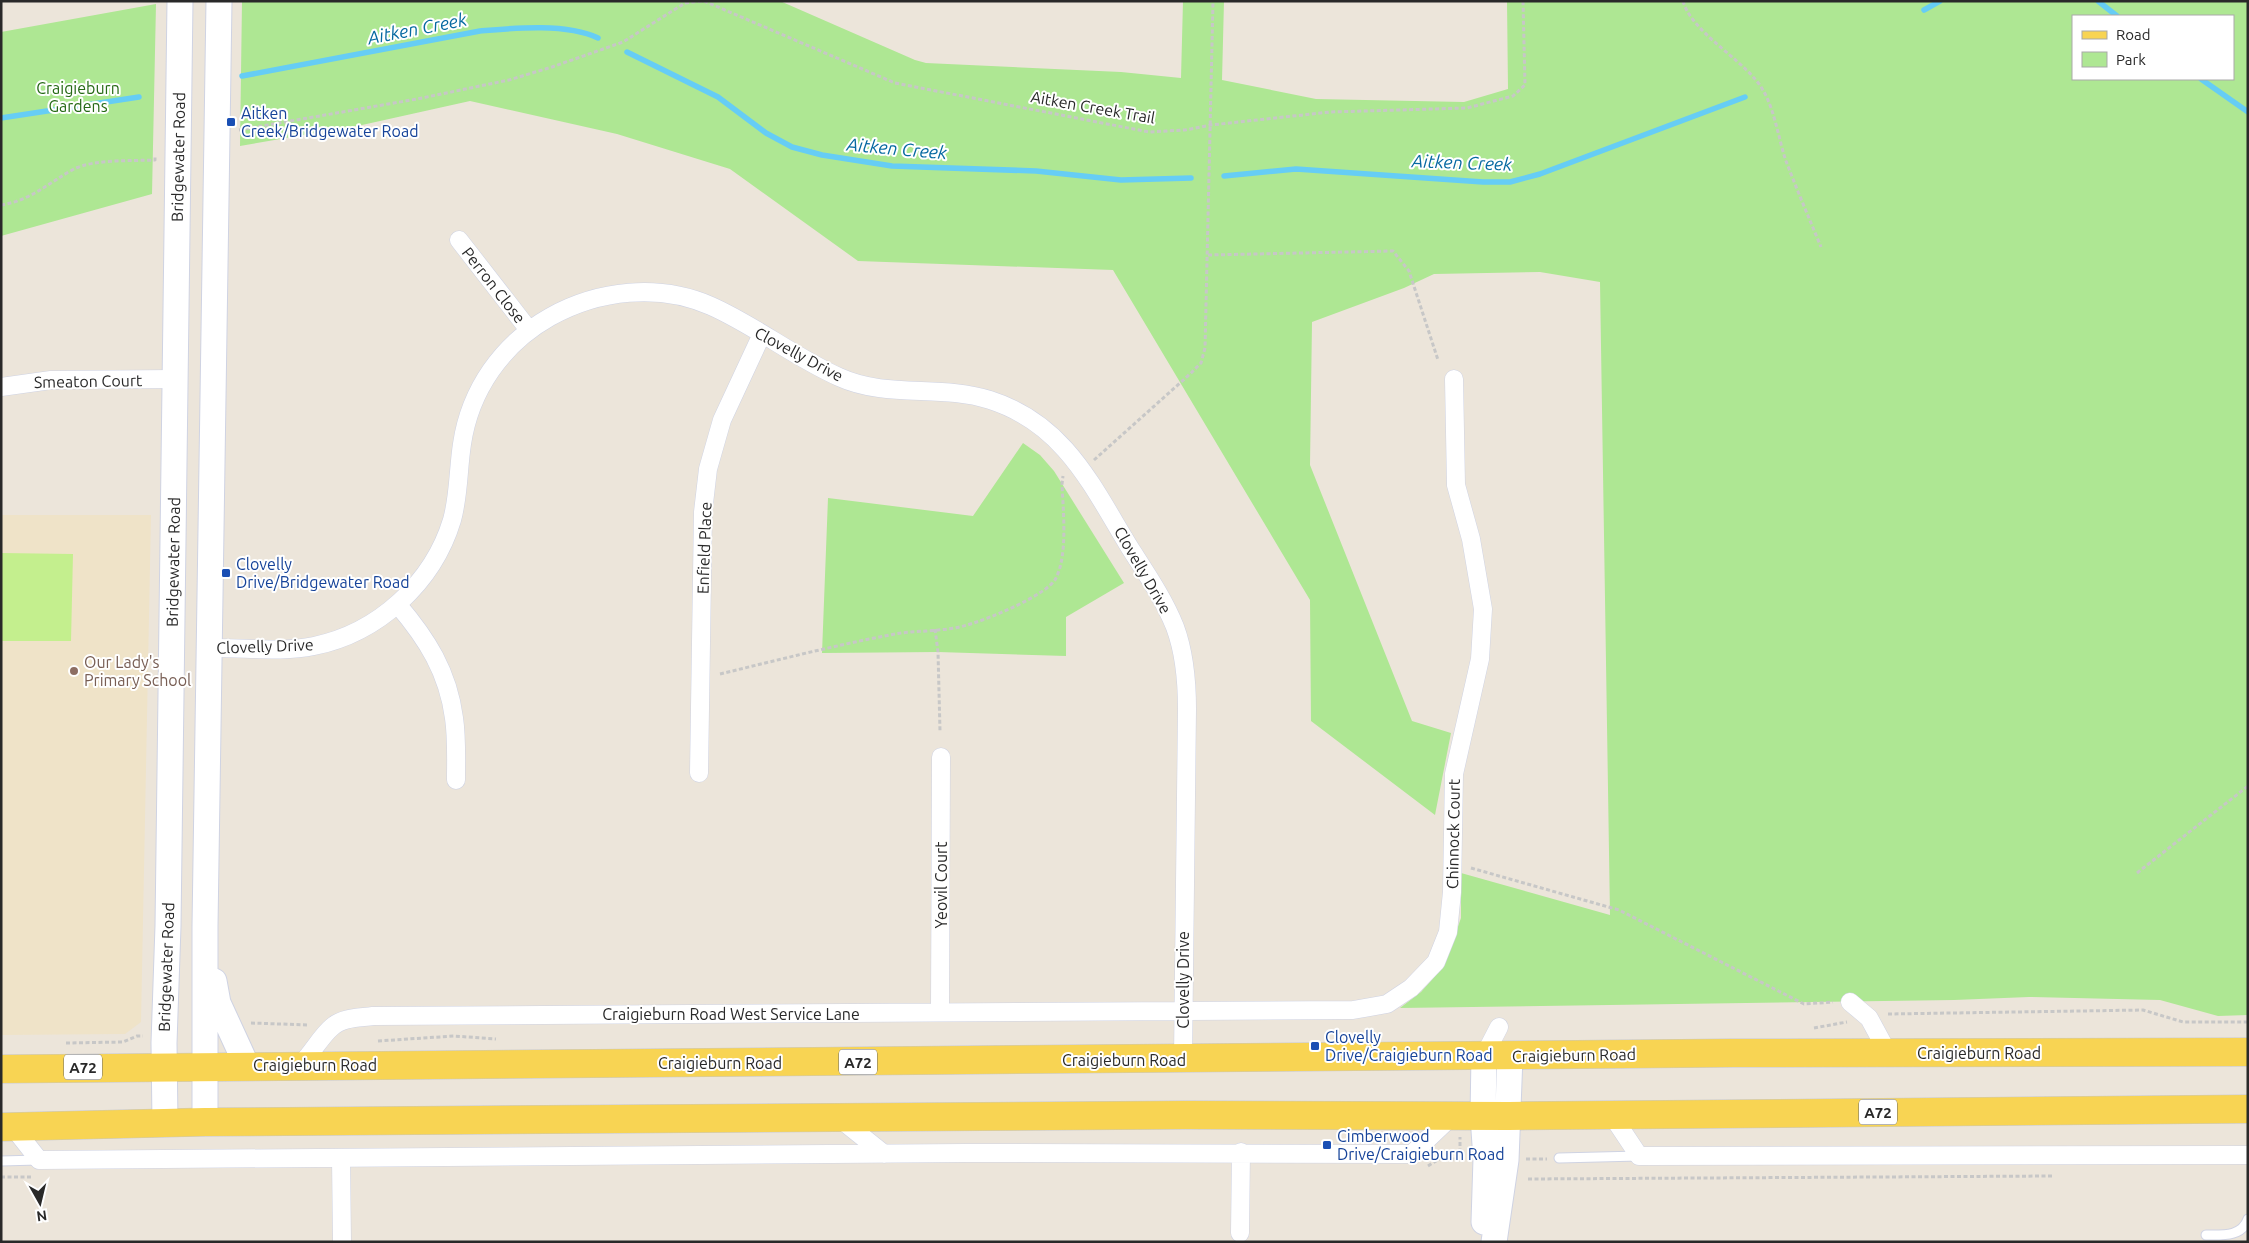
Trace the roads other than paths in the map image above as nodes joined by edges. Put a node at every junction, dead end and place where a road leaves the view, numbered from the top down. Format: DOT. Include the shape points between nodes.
graph roads {
  1 [pos="180,1"];
  2 [pos="207,1"];
  3 [pos="219,1"];
  4 [pos="218,76"];
  5 [pos="178,100"];
  6 [pos="459,240"];
  7 [pos="529,330"];
  8 [pos="762,334"];
  9 [pos="175,379"];
  10 [pos="1454,379"];
  11 [pos="1,387"];
  12 [pos="398,605"];
  13 [pos="172,648"];
  14 [pos="209,648"];
  15 [pos="941,757"];
  16 [pos="699,773"];
  17 [pos="456,780"];
  18 [pos="168,926"];
  19 [pos="205,926"];
  20 [pos="1850,1002"];
  21 [pos="940,1012"];
  22 [pos="1183,1012"];
  23 [pos="2248,1052"];
  24 [pos="1888,1053"];
  25 [pos="1497,1056"];
  26 [pos="1183,1059"];
  27 [pos="164,1066"];
  28 [pos="205,1066"];
  29 [pos="247,1066"];
  30 [pos="299,1066"];
  31 [pos="1,1068"];
  32 [pos="2248,1109"];
  33 [pos="1611,1114"];
  34 [pos="1453,1115"];
  35 [pos="1496,1116"];
  36 [pos="839,1118"];
  37 [pos="205,1122"];
  38 [pos="165,1123"];
  39 [pos="7,1127"];
  40 [pos="1241,1152"];
  41 [pos="884,1154"];
  42 [pos="2248,1154"];
  43 [pos="1639,1156"];
  44 [pos="341,1158"];
  45 [pos="1558,1158"];
  46 [pos="39,1160"];
  47 [pos="1,1161"];
  48 [pos="2248,1219"];
  49 [pos="1240,1233"];
  50 [pos="2206,1235"];
  51 [pos="342,1242"];
  52 [pos="1484,1242"];
  53 [pos="1494,1242"];
  1 -- 2 [label="street" via="190,17 198,19 204,14"];
  1 -- 5 [label="street, Bridgewater Road"];
  3 -- 4 [label="street"];
  4 -- 5 [label="street" via="209,54 198,52 189,63"];
  4 -- 14 [label="street"];
  5 -- 9 [label="street, Bridgewater Road"];
  6 -- 7 [label="street, Perron Close"];
  7 -- 8 [label="street, Clovelly Drive" via="586,300 604,295 645,292 700,301"];
  7 -- 12 [label="street, Clovelly Drive" via="494,365 479,388 464,432 452,522 435,560"];
  8 -- 16 [label="street, Enfield Place" via="722,420 708,469 704,512"];
  8 -- 22 [label="street, Clovelly Drive" via="823,370 863,386 972,396 1009,407 1054,438 1073,456 1085,474 1165,605 1184,663 1187,710"];
  9 -- 11 [label="street, Smeaton Court" via="51,380"];
  9 -- 13 [label="street, Bridgewater Road"];
  10 -- 22 [label="street, Chinnock Court" via="1456,485 1483,609 1480,659 1454,774 1448,932 1436,962 1411,988 1387,1004 1353,1010"];
  12 -- 14 [label="street, Clovelly Drive" via="363,628 315,646"];
  12 -- 17 [label="street" via="427,641 444,676 454,718"];
  13 -- 14 [label="street, Clovelly Drive"];
  13 -- 18 [label="street, Bridgewater Road"];
  14 -- 19 [label="street"];
  15 -- 21 [label="street, Yeovil Court"];
  18 -- 19 [label="street"];
  18 -- 27 [label="street, Bridgewater Road"];
  19 -- 28 [label="street"];
  19 -- 29 [label="street" via="218,1003"];
  20 -- 24 [label="street" via="1869,1018"];
  21 -- 22 [label="street, Craigieburn Road West Service Lane"];
  21 -- 30 [label="street, Craigieburn Road West Service Lane" via="373,1016 348,1019 332,1027"];
  22 -- 26 [label="street, Clovelly Drive"];
  23 -- 24 [label="main road, Craigieburn Road / A72"];
  24 -- 25 [label="main road, Craigieburn Road / A72"];
  25 -- 26 [label="main road, Craigieburn Road / A72"];
  25 -- 35 [label="street"];
  26 -- 30 [label="main road, Craigieburn Road / A72"];
  27 -- 28 [label="main road, Craigieburn Road / A72"];
  27 -- 31 [label="main road, Craigieburn Road / A72"];
  27 -- 38 [label="street, Bridgewater Road"];
  28 -- 29 [label="main road, Craigieburn Road / A72"];
  28 -- 37 [label="street"];
  29 -- 30 [label="main road, Craigieburn Road / A72"];
  32 -- 33 [label="main road, A72"];
  33 -- 35 [label="main road, A72"];
  33 -- 43 [label="street"];
  34 -- 35 [label="main road, A72"];
  34 -- 36 [label="main road, A72"];
  34 -- 40 [label="street" via="1412,1154"];
  35 -- 52 [label="street" via="1484,1170"];
  35 -- 53 [label="street" via="1506,1160"];
  36 -- 37 [label="main road, A72"];
  36 -- 41 [label="street"];
  37 -- 38 [label="main road, A72"];
  38 -- 39 [label="main road, A72"];
  39 -- 46 [label="street"];
  40 -- 41 [label="street"];
  40 -- 49 [label="street"];
  41 -- 44 [label="street"];
  42 -- 43 [label="street"];
  43 -- 45 [label="lane"];
  44 -- 46 [label="street"];
  44 -- 51 [label="street"];
  46 -- 47 [label="lane"];
  48 -- 50 [label="lane" via="2246,1226 2236,1232"];
}
